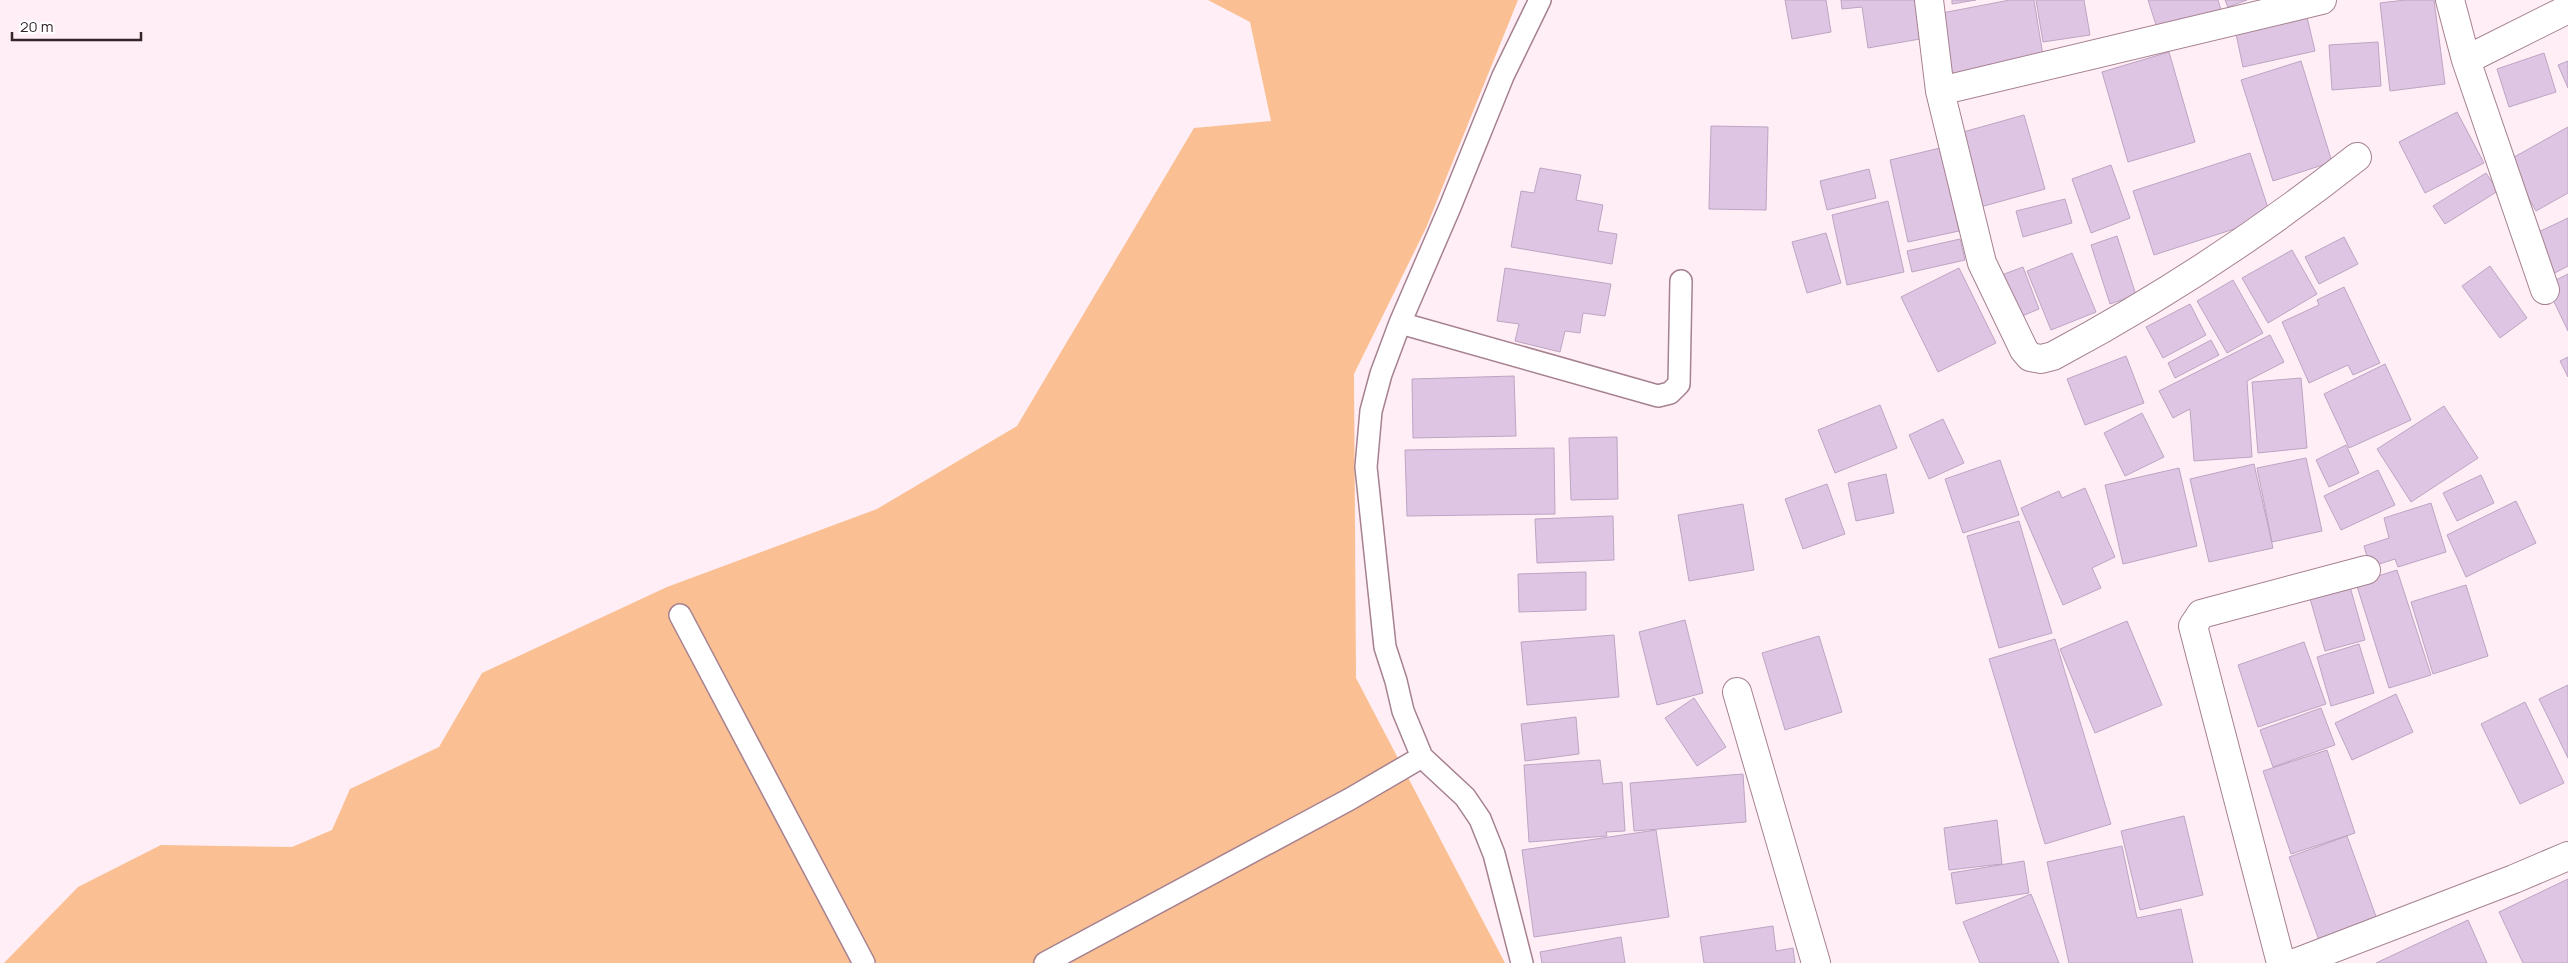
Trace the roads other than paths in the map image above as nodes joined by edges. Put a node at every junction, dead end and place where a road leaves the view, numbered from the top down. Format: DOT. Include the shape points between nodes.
graph roads {
  1 [pos="1540,0"];
  2 [pos="1930,0"];
  3 [pos="2322,0"];
  4 [pos="2450,0"];
  5 [pos="2568,8"];
  6 [pos="2466,60"];
  7 [pos="1940,91"];
  8 [pos="2357,157"];
  9 [pos="1681,281"];
  10 [pos="2545,290"];
  11 [pos="1400,323"];
  12 [pos="2366,570"];
  13 [pos="680,615"];
  14 [pos="1736,692"];
  15 [pos="1422,757"];
  16 [pos="2568,856"];
  17 [pos="864,963"];
  18 [pos="1045,963"];
  19 [pos="1522,963"];
  20 [pos="1816,963"];
  21 [pos="2281,963"];
  22 [pos="2295,963"];
  1 -- 11 [label="lane" via="1503,76"];
  2 -- 7 [label="street"];
  3 -- 7 [label="street"];
  4 -- 6 [label="street"];
  5 -- 6 [label="street"];
  6 -- 10 [label="street"];
  7 -- 8 [label="street" via="1982,263 2030,358 2053,356 2088,338 2246,240 2295,207"];
  9 -- 11 [label="lane" via="1679,384 1670,393 1658,396"];
  11 -- 15 [label="lane" via="1371,411 1366,467 1384,647 1402,711"];
  12 -- 21 [label="street" via="2201,614 2193,626"];
  13 -- 17 [label="lane"];
  14 -- 20 [label="street"];
  15 -- 18 [label="lane"];
  15 -- 19 [label="lane" via="1465,797 1480,819 1494,854"];
  16 -- 22 [label="street"];
}
